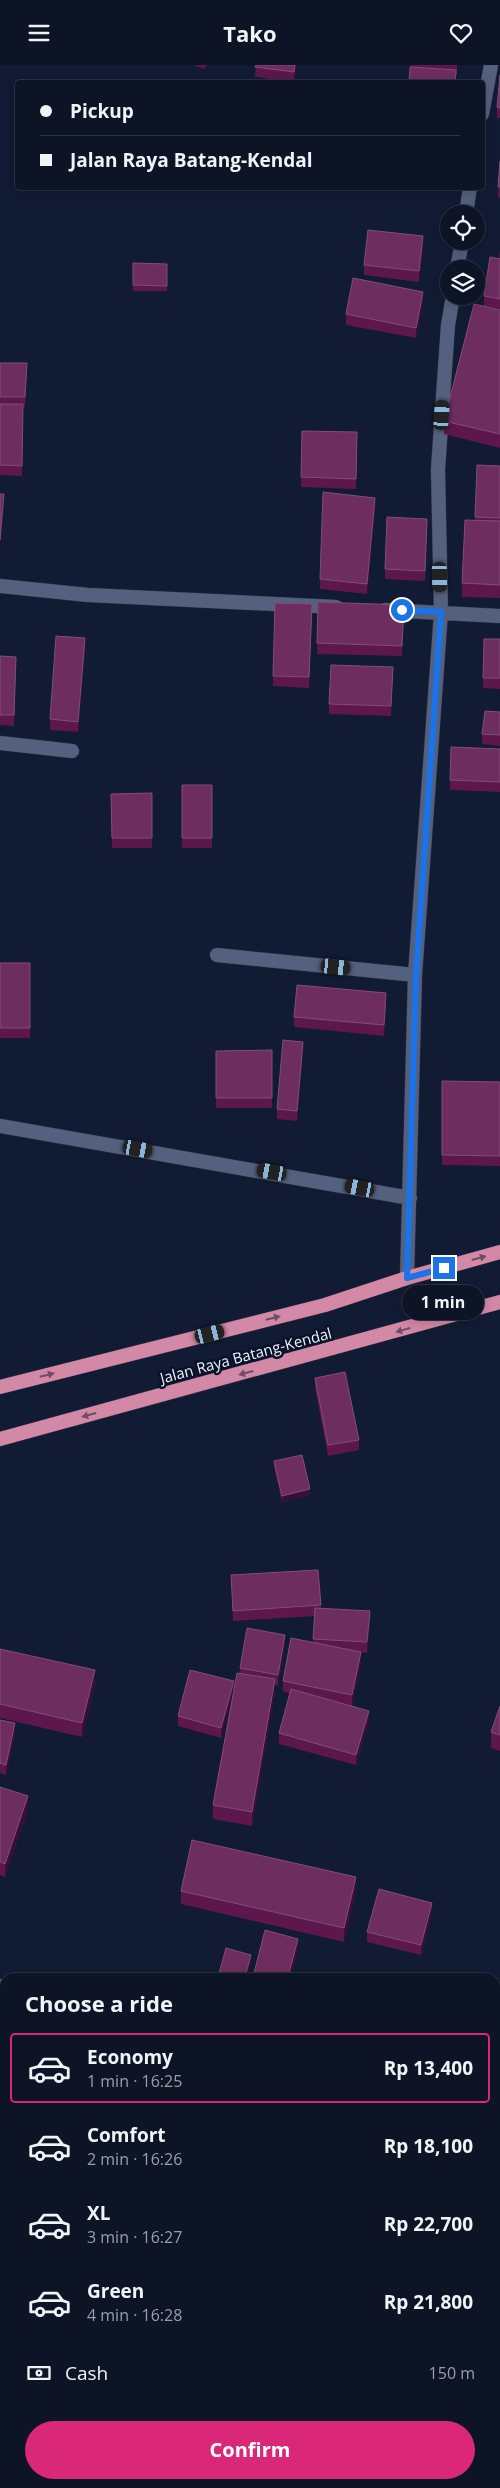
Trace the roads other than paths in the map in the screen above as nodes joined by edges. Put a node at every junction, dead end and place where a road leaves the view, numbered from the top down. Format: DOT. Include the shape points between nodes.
graph roads {
  1 [pos="490,65"];
  2 [pos="485,96"];
  3 [pos="470,190"];
  4 [pos="467,205"];
  5 [pos="451,305"];
  6 [pos="0,586"];
  7 [pos="352,608"];
  8 [pos="372,609"];
  9 [pos="441,612"];
  10 [pos="500,616"];
  11 [pos="0,743"];
  12 [pos="72,751"];
  13 [pos="217,955"];
  14 [pos="416,975"];
  15 [pos="0,1126"];
  16 [pos="410,1197"];
  17 [pos="500,1252"];
  18 [pos="407,1278"];
  19 [pos="500,1302"];
  20 [pos="0,1387"];
  21 [pos="0,1439"];
  1 -- 2 [label="street"];
  3 -- 4 [label="street"];
  5 -- 9 [label="street" via="438,469"];
  6 -- 7 [label="street" via="88,595"];
  8 -- 9 [label="street"];
  9 -- 10 [label="street"];
  9 -- 14 [label="street"];
  11 -- 12 [label="street"];
  13 -- 14 [label="street"];
  14 -- 16 [label="street"];
  15 -- 16 [label="street"];
  16 -- 18 [label="street"];
  18 -- 17 [label="highway, Jalan Raya Batang-Kendal, one-way"];
  20 -- 18 [label="highway, Jalan Raya Batang-Kendal, one-way" via="324,1305"];
  19 -- 21 [label="highway, Jalan Raya Batang-Kendal, one-way"];
}
